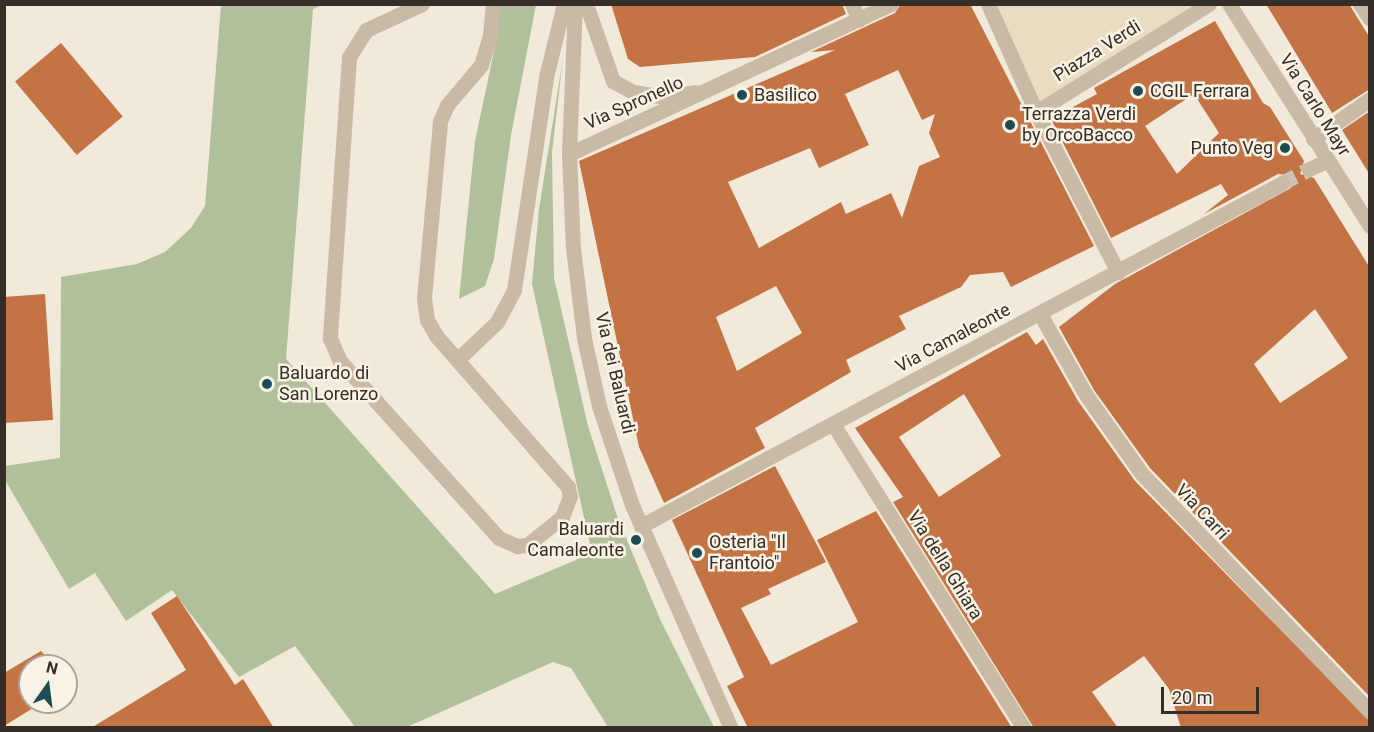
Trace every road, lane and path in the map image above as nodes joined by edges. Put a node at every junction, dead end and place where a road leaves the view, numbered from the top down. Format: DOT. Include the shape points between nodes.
graph roads {
  1 [pos="422,4"];
  2 [pos="493,4"];
  3 [pos="564,4"];
  4 [pos="575,4"];
  5 [pos="586,4"];
  6 [pos="852,4"];
  7 [pos="891,4"];
  8 [pos="988,4"];
  9 [pos="1209,4"];
  10 [pos="1229,4"];
  11 [pos="1360,4"];
  12 [pos="1370,19"];
  13 [pos="859,20"];
  14 [pos="716,88"];
  15 [pos="1370,99"];
  16 [pos="1036,112"];
  17 [pos="1313,139"];
  18 [pos="569,154"];
  19 [pos="1326,161"];
  20 [pos="1309,169"];
  21 [pos="1282,183"];
  22 [pos="1370,226"];
  23 [pos="1118,272"];
  24 [pos="1040,314"];
  25 [pos="458,359"];
  26 [pos="833,424"];
  27 [pos="641,526"];
  28 [pos="1370,712"];
  29 [pos="731,728"];
  30 [pos="1024,728"];
  1 -- 25 [label="street" via="366,30 349,57 330,338 340,361 499,538 507,544 527,546 562,517 570,496 568,487"];
  2 -- 25 [label="street" via="490,36 481,65 447,105 436,140 425,309 432,329"];
  3 -- 25 [label="street" via="547,74 514,290 497,322"];
  4 -- 18 [label="street, Via dei Baluardi"];
  5 -- 14 [label="street, Via Spronello" via="614,81 633,92 664,97"];
  6 -- 13 [label="street"];
  7 -- 13 [label="street, Via Spronello"];
  8 -- 16 [label="street"];
  9 -- 16 [label="street, Piazza Verdi"];
  10 -- 17 [label="street, Via Carlo Mayr"];
  11 -- 12 [label="street"];
  13 -- 14 [label="street, Via Spronello"];
  14 -- 18 [label="street, Via Spronello"];
  15 -- 17 [label="street"];
  16 -- 23 [label="street"];
  17 -- 19 [label="street, Via Carlo Mayr"];
  18 -- 27 [label="street, Via dei Baluardi" via="573,248 584,338 599,406"];
  19 -- 20 [label="street"];
  19 -- 22 [label="street, Via Carlo Mayr"];
  21 -- 23 [label="street, Via Camaleonte"];
  23 -- 24 [label="street, Via Camaleonte"];
  24 -- 26 [label="street, Via Camaleonte"];
  24 -- 28 [label="street, Via Carri" via="1086,394 1142,474"];
  26 -- 27 [label="street, Via Camaleonte"];
  26 -- 30 [label="street, Via della Ghiara"];
  27 -- 29 [label="street, Via dei Baluardi"];
}
